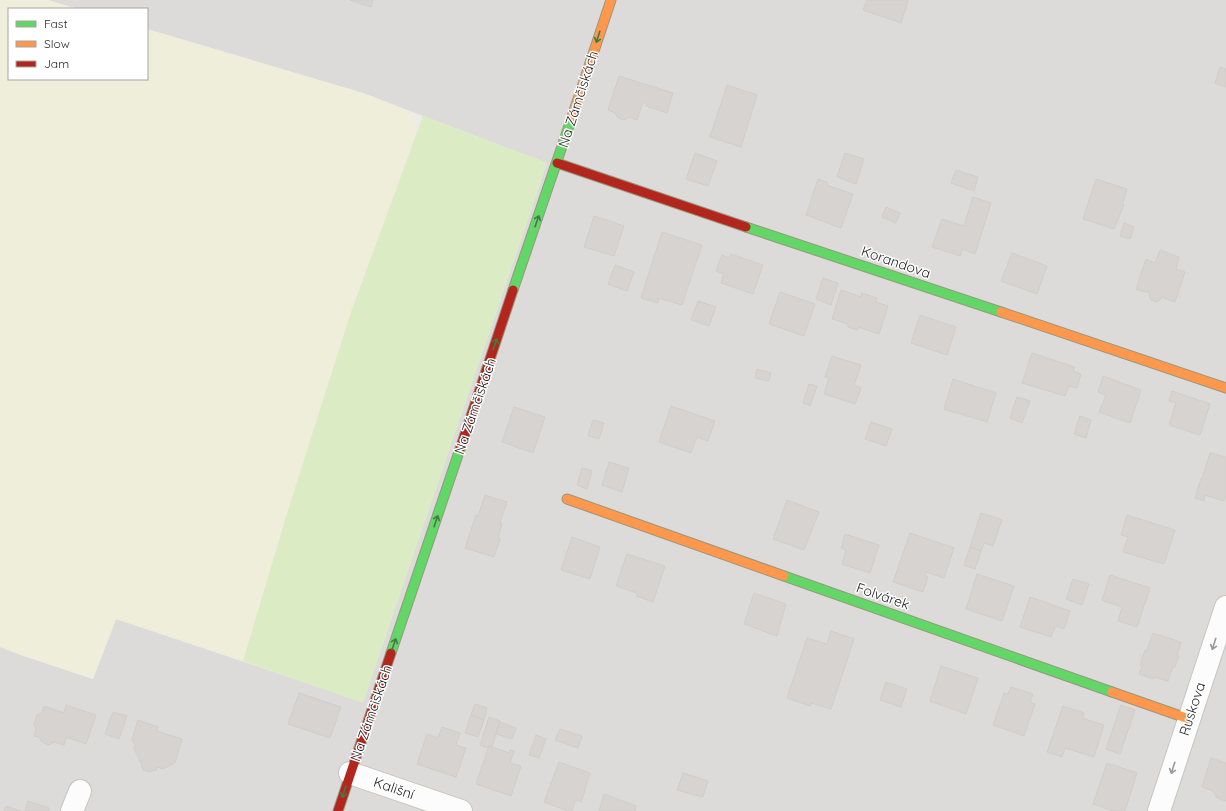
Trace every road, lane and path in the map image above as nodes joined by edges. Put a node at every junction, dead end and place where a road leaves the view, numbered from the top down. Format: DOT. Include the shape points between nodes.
graph roads {
  1 [pos="611,0"];
  2 [pos="557,163"];
  3 [pos="1226,388"];
  4 [pos="567,500"];
  5 [pos="1226,607"];
  6 [pos="1189,719"];
  7 [pos="350,773"];
  8 [pos="80,791"];
  9 [pos="72,811"];
  10 [pos="338,811"];
  11 [pos="461,811"];
  12 [pos="1159,811"];
  1 -- 2 [label="street, Na Zámčiskách, one-way"];
  2 -- 3 [label="street, Korandova"];
  7 -- 2 [label="street, Na Zámčiskách, one-way"];
  4 -- 6 [label="street, Folvárek"];
  5 -- 6 [label="street, Ruskova, one-way"];
  6 -- 12 [label="street, Ruskova, one-way"];
  7 -- 10 [label="street, Na Zámčiskách, one-way"];
  7 -- 11 [label="street, Kališní"];
  8 -- 9 [label="street"];
}
